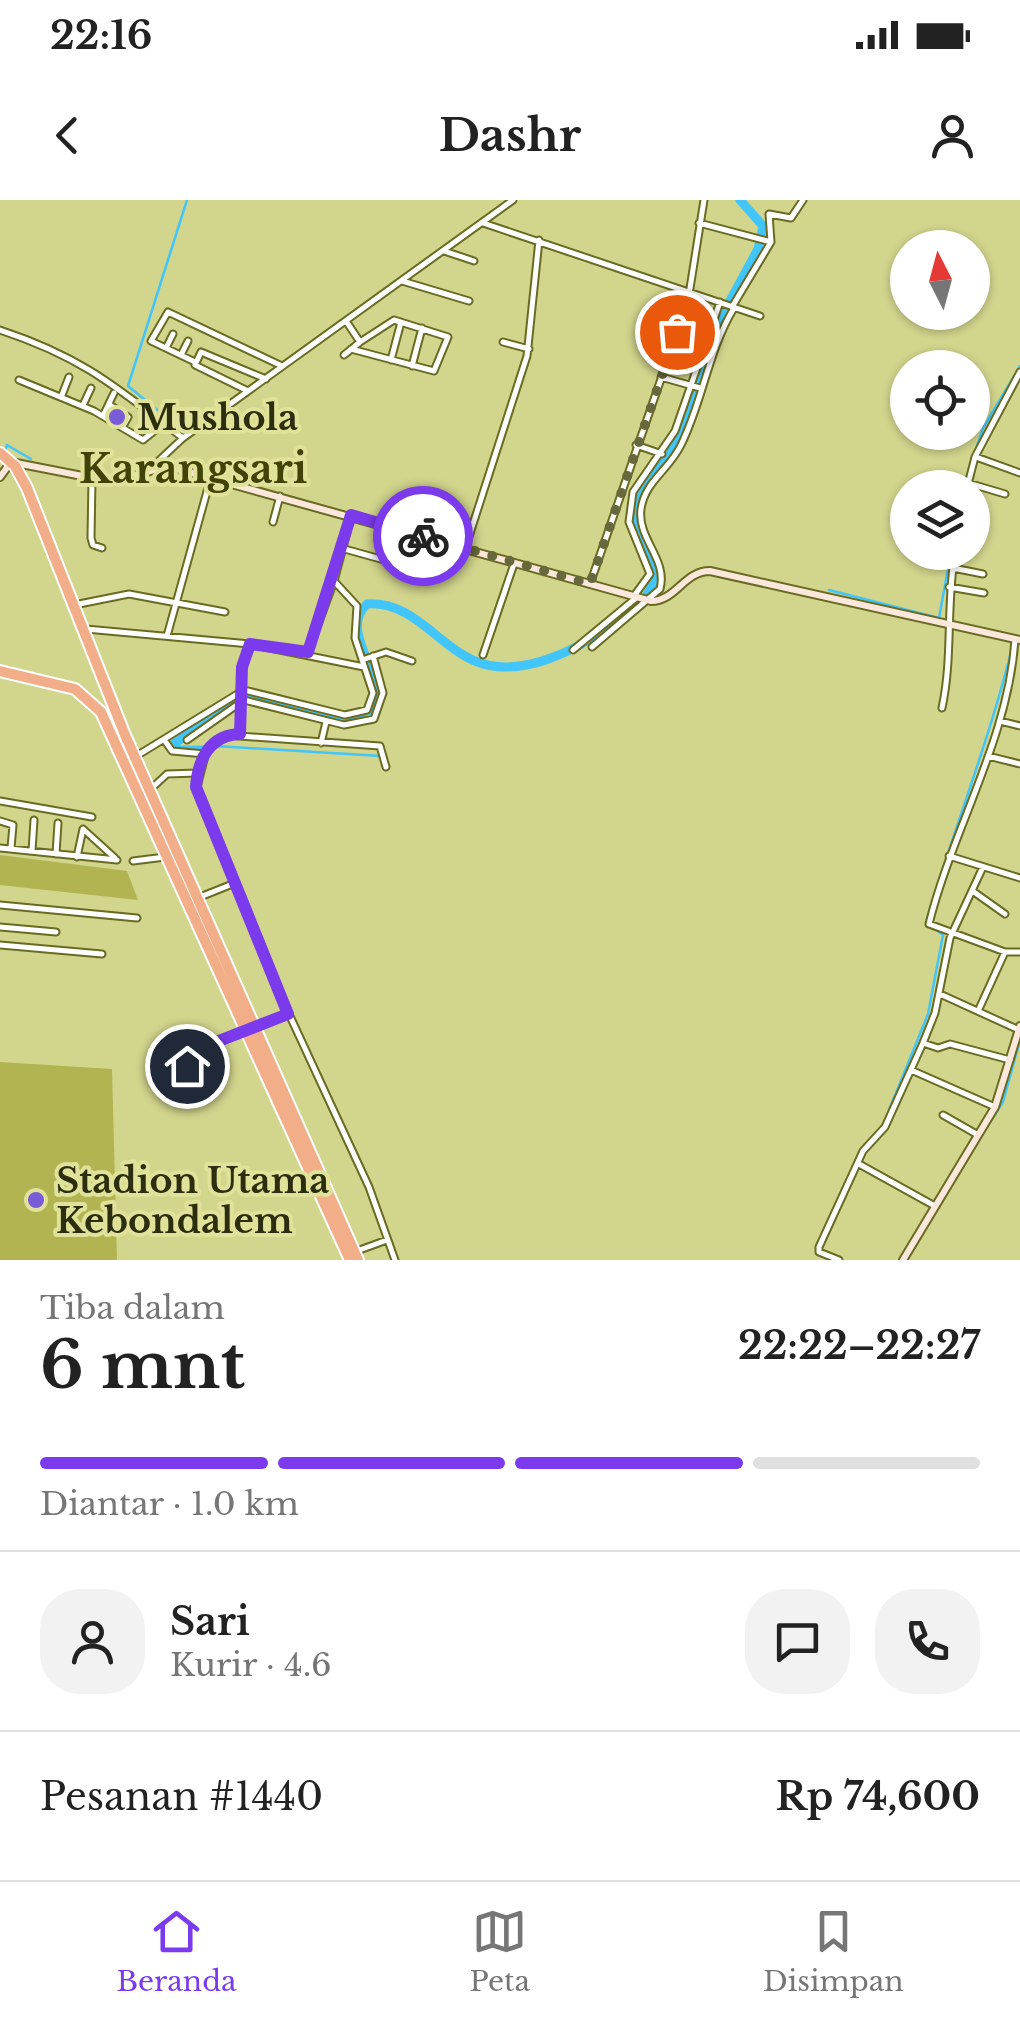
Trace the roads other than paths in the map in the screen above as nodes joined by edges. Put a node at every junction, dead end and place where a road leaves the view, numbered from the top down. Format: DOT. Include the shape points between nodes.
graph roads {
  1 [pos="514,200"];
  2 [pos="704,200"];
  3 [pos="802,200"];
  4 [pos="483,223"];
  5 [pos="699,224"];
  6 [pos="539,240"];
  7 [pos="769,242"];
  8 [pos="444,251"];
  9 [pos="474,261"];
  10 [pos="402,281"];
  11 [pos="690,290"];
  12 [pos="470,301"];
  13 [pos="728,306"];
  14 [pos="760,316"];
  15 [pos="346,322"];
  16 [pos="401,322"];
  17 [pos="422,328"];
  18 [pos="0,330"];
  19 [pos="173,334"];
  20 [pos="188,341"];
  21 [pos="360,342"];
  22 [pos="503,342"];
  23 [pos="166,348"];
  24 [pos="352,349"];
  25 [pos="528,349"];
  26 [pos="344,354"];
  27 [pos="181,355"];
  28 [pos="390,360"];
  29 [pos="195,362"];
  30 [pos="282,366"];
  31 [pos="412,366"];
  32 [pos="1020,372"];
  33 [pos="69,377"];
  34 [pos="661,377"];
  35 [pos="266,379"];
  36 [pos="20,380"];
  37 [pos="695,386"];
  38 [pos="1012,386"];
  39 [pos="91,388"];
  40 [pos="248,391"];
  41 [pos="1020,392"];
  42 [pos="114,393"];
  43 [pos="62,396"];
  44 [pos="110,405"];
  45 [pos="82,406"];
  46 [pos="104,416"];
  47 [pos="164,424"];
  48 [pos="123,426"];
  49 [pos="182,438"];
  50 [pos="636,445"];
  51 [pos="662,454"];
  52 [pos="975,457"];
  53 [pos="6,458"];
  54 [pos="152,467"];
  55 [pos="971,470"];
  56 [pos="1020,473"];
  57 [pos="211,476"];
  58 [pos="0,477"];
  59 [pos="92,480"];
  60 [pos="990,490"];
  61 [pos="1005,494"];
  62 [pos="280,496"];
  63 [pos="349,521"];
  64 [pos="273,522"];
  65 [pos="467,545"];
  66 [pos="102,548"];
  67 [pos="342,548"];
  68 [pos="395,563"];
  69 [pos="514,564"];
  70 [pos="952,570"];
  71 [pos="962,570"];
  72 [pos="983,574"];
  73 [pos="592,580"];
  74 [pos="334,581"];
  75 [pos="950,587"];
  76 [pos="984,594"];
  77 [pos="646,597"];
  78 [pos="176,601"];
  79 [pos="74,605"];
  80 [pos="225,612"];
  81 [pos="946,621"];
  82 [pos="84,629"];
  83 [pos="167,636"];
  84 [pos="1016,643"];
  85 [pos="250,644"];
  86 [pos="592,647"];
  87 [pos="572,650"];
  88 [pos="308,652"];
  89 [pos="483,655"];
  90 [pos="367,660"];
  91 [pos="412,660"];
  92 [pos="0,672"];
  93 [pos="104,682"];
  94 [pos="1008,692"];
  95 [pos="244,695"];
  96 [pos="1020,695"];
  97 [pos="87,696"];
  98 [pos="942,708"];
  99 [pos="371,714"];
  100 [pos="326,721"];
  101 [pos="1000,721"];
  102 [pos="1020,726"];
  103 [pos="240,734"];
  104 [pos="186,740"];
  105 [pos="165,742"];
  106 [pos="321,743"];
  107 [pos="206,751"];
  108 [pos="988,756"];
  109 [pos="139,759"];
  110 [pos="1020,764"];
  111 [pos="386,767"];
  112 [pos="198,773"];
  113 [pos="150,783"];
  114 [pos="0,801"];
  115 [pos="92,817"];
  116 [pos="34,820"];
  117 [pos="0,821"];
  118 [pos="58,823"];
  119 [pos="165,834"];
  120 [pos="0,848"];
  121 [pos="10,849"];
  122 [pos="32,852"];
  123 [pos="174,853"];
  124 [pos="56,854"];
  125 [pos="948,856"];
  126 [pos="77,857"];
  127 [pos="133,861"];
  128 [pos="984,867"];
  129 [pos="1020,878"];
  130 [pos="235,883"];
  131 [pos="974,892"];
  132 [pos="200,897"];
  133 [pos="0,905"];
  134 [pos="1005,914"];
  135 [pos="137,918"];
  136 [pos="0,927"];
  137 [pos="56,932"];
  138 [pos="953,932"];
  139 [pos="0,945"];
  140 [pos="1005,952"];
  141 [pos="1020,952"];
  142 [pos="102,954"];
  143 [pos="939,993"];
  144 [pos="979,1009"];
  145 [pos="288,1014"];
  146 [pos="1019,1028"];
  147 [pos="253,1029"];
  148 [pos="923,1044"];
  149 [pos="1010,1060"];
  150 [pos="187,1066"];
  151 [pos="910,1070"];
  152 [pos="995,1107"];
  153 [pos="943,1115"];
  154 [pos="978,1134"];
  155 [pos="859,1164"];
  156 [pos="933,1206"];
  157 [pos="387,1240"];
  158 [pos="354,1257"];
  159 [pos="395,1260"];
  160 [pos="839,1260"];
  161 [pos="903,1260"];
  1 -- 4 [label="street"];
  2 -- 5 [label="street"];
  3 -- 7 [label="street" via="792,218 768,215"];
  4 -- 6 [label="street"];
  4 -- 8 [label="street"];
  5 -- 7 [label="street"];
  5 -- 11 [label="street"];
  6 -- 11 [label="street"];
  6 -- 25 [label="street"];
  7 -- 13 [label="street"];
  8 -- 9 [label="street"];
  8 -- 10 [label="street"];
  10 -- 12 [label="street"];
  10 -- 15 [label="street"];
  11 -- 13 [label="street"];
  11 -- 34 [label="street"];
  13 -- 14 [label="street"];
  13 -- 37 [label="street"];
  13 -- 37 [label="street"];
  15 -- 21 [label="street"];
  15 -- 30 [label="street"];
  16 -- 17 [label="street"];
  16 -- 21 [label="street" via="390,321"];
  16 -- 28 [label="street"];
  17 -- 31 [label="street"];
  17 -- 31 [label="street" via="448,337 436,370"];
  18 -- 47 [label="street" via="56,348 95,370"];
  19 -- 23 [label="street"];
  20 -- 27 [label="street"];
  21 -- 24 [label="street"];
  22 -- 25 [label="street"];
  23 -- 27 [label="street"];
  23 -- 30 [label="street" via="151,339 168,312"];
  24 -- 26 [label="street"];
  24 -- 28 [label="street"];
  25 -- 65 [label="street"];
  27 -- 29 [label="street"];
  28 -- 31 [label="street"];
  29 -- 35 [label="street" via="204,351"];
  29 -- 40 [label="street"];
  30 -- 35 [label="street"];
  32 -- 38 [label="street"];
  33 -- 43 [label="street"];
  34 -- 37 [label="street"];
  34 -- 50 [label="street"];
  35 -- 40 [label="street"];
  36 -- 43 [label="street"];
  37 -- 51 [label="street"];
  37 -- 77 [label="street" via="683,442 642,505 642,532 661,571"];
  38 -- 41 [label="street"];
  38 -- 52 [label="street"];
  39 -- 45 [label="street"];
  40 -- 49 [label="street"];
  42 -- 44 [label="street"];
  43 -- 45 [label="street"];
  44 -- 46 [label="street"];
  44 -- 48 [label="street" via="128,417"];
  45 -- 46 [label="street"];
  46 -- 48 [label="street"];
  47 -- 48 [label="street" via="143,440"];
  47 -- 49 [label="street"];
  49 -- 54 [label="street"];
  50 -- 51 [label="street"];
  50 -- 73 [label="street"];
  51 -- 77 [label="street" via="641,478 629,508 650,574"];
  52 -- 55 [label="street"];
  52 -- 56 [label="street"];
  53 -- 58 [label="street"];
  53 -- 59 [label="street"];
  53 -- 79 [label="highway" via="27,488"];
  54 -- 57 [label="street"];
  54 -- 59 [label="street" via="129,480"];
  57 -- 62 [label="street"];
  57 -- 78 [label="street"];
  59 -- 66 [label="street" via="90,538"];
  60 -- 61 [label="street"];
  62 -- 63 [label="street"];
  62 -- 64 [label="street"];
  63 -- 65 [label="street"];
  63 -- 67 [label="street"];
  65 -- 69 [label="street"];
  67 -- 68 [label="street"];
  67 -- 74 [label="street"];
  69 -- 73 [label="street"];
  69 -- 89 [label="street"];
  70 -- 75 [label="street"];
  71 -- 72 [label="street"];
  73 -- 77 [label="street"];
  74 -- 88 [label="street"];
  74 -- 90 [label="street" via="356,603 354,633"];
  75 -- 76 [label="street"];
  75 -- 81 [label="street"];
  77 -- 81 [label="street" via="661,601 694,573 710,570"];
  77 -- 86 [label="street"];
  77 -- 87 [label="street"];
  78 -- 79 [label="street" via="129,594"];
  78 -- 80 [label="street"];
  78 -- 83 [label="street"];
  79 -- 82 [label="highway"];
  81 -- 84 [label="street"];
  81 -- 98 [label="street" via="950,668"];
  82 -- 83 [label="street"];
  82 -- 93 [label="highway"];
  83 -- 85 [label="street"];
  84 -- 94 [label="street"];
  85 -- 88 [label="street"];
  85 -- 95 [label="street" via="242,667"];
  88 -- 90 [label="street"];
  90 -- 91 [label="street" via="386,652"];
  90 -- 99 [label="street"];
  90 -- 99 [label="street" via="383,693"];
  92 -- 97 [label="highway"];
  93 -- 97 [label="highway"];
  93 -- 109 [label="highway"];
  94 -- 96 [label="street"];
  94 -- 101 [label="street"];
  95 -- 99 [label="street"];
  95 -- 100 [label="street"];
  95 -- 103 [label="street"];
  95 -- 104 [label="street"];
  95 -- 105 [label="street"];
  97 -- 119 [label="highway"];
  99 -- 100 [label="street" via="353,726"];
  100 -- 106 [label="street"];
  101 -- 102 [label="street"];
  101 -- 108 [label="street"];
  103 -- 106 [label="street"];
  103 -- 107 [label="street" via="220,737"];
  105 -- 107 [label="street" via="172,751"];
  105 -- 109 [label="street"];
  106 -- 111 [label="street" via="380,746"];
  107 -- 112 [label="street"];
  108 -- 110 [label="street"];
  108 -- 125 [label="street"];
  109 -- 113 [label="highway"];
  112 -- 113 [label="street"];
  112 -- 130 [label="street" via="203,810"];
  113 -- 119 [label="highway"];
  114 -- 115 [label="street"];
  116 -- 122 [label="street"];
  117 -- 121 [label="street" via="13,825"];
  118 -- 124 [label="street"];
  119 -- 123 [label="highway"];
  120 -- 121 [label="street"];
  121 -- 122 [label="street"];
  122 -- 124 [label="street"];
  123 -- 127 [label="street"];
  123 -- 132 [label="highway"];
  123 -- 147 [label="highway"];
  124 -- 126 [label="street"];
  125 -- 128 [label="street"];
  125 -- 138 [label="street" via="929,924"];
  126 -- 126 [label="street" via="97,858 117,860 83,829"];
  128 -- 129 [label="street"];
  128 -- 131 [label="street"];
  130 -- 132 [label="street"];
  130 -- 145 [label="street"];
  131 -- 134 [label="street"];
  131 -- 138 [label="street"];
  132 -- 147 [label="highway"];
  133 -- 135 [label="street"];
  136 -- 137 [label="street"];
  138 -- 140 [label="street"];
  138 -- 143 [label="street"];
  139 -- 142 [label="street"];
  140 -- 141 [label="street"];
  140 -- 144 [label="street"];
  143 -- 144 [label="street"];
  143 -- 148 [label="street"];
  144 -- 146 [label="street"];
  145 -- 147 [label="street"];
  145 -- 157 [label="street"];
  146 -- 149 [label="street"];
  147 -- 150 [label="street" via="206,1047"];
  147 -- 158 [label="highway"];
  148 -- 149 [label="street"];
  148 -- 151 [label="street"];
  149 -- 152 [label="street"];
  151 -- 152 [label="street"];
  151 -- 155 [label="street" via="892,1114"];
  152 -- 154 [label="street"];
  153 -- 154 [label="street"];
  154 -- 156 [label="street"];
  155 -- 156 [label="street"];
  155 -- 160 [label="street" via="819,1247"];
  156 -- 161 [label="street"];
  157 -- 158 [label="street"];
  157 -- 159 [label="street"];
}
